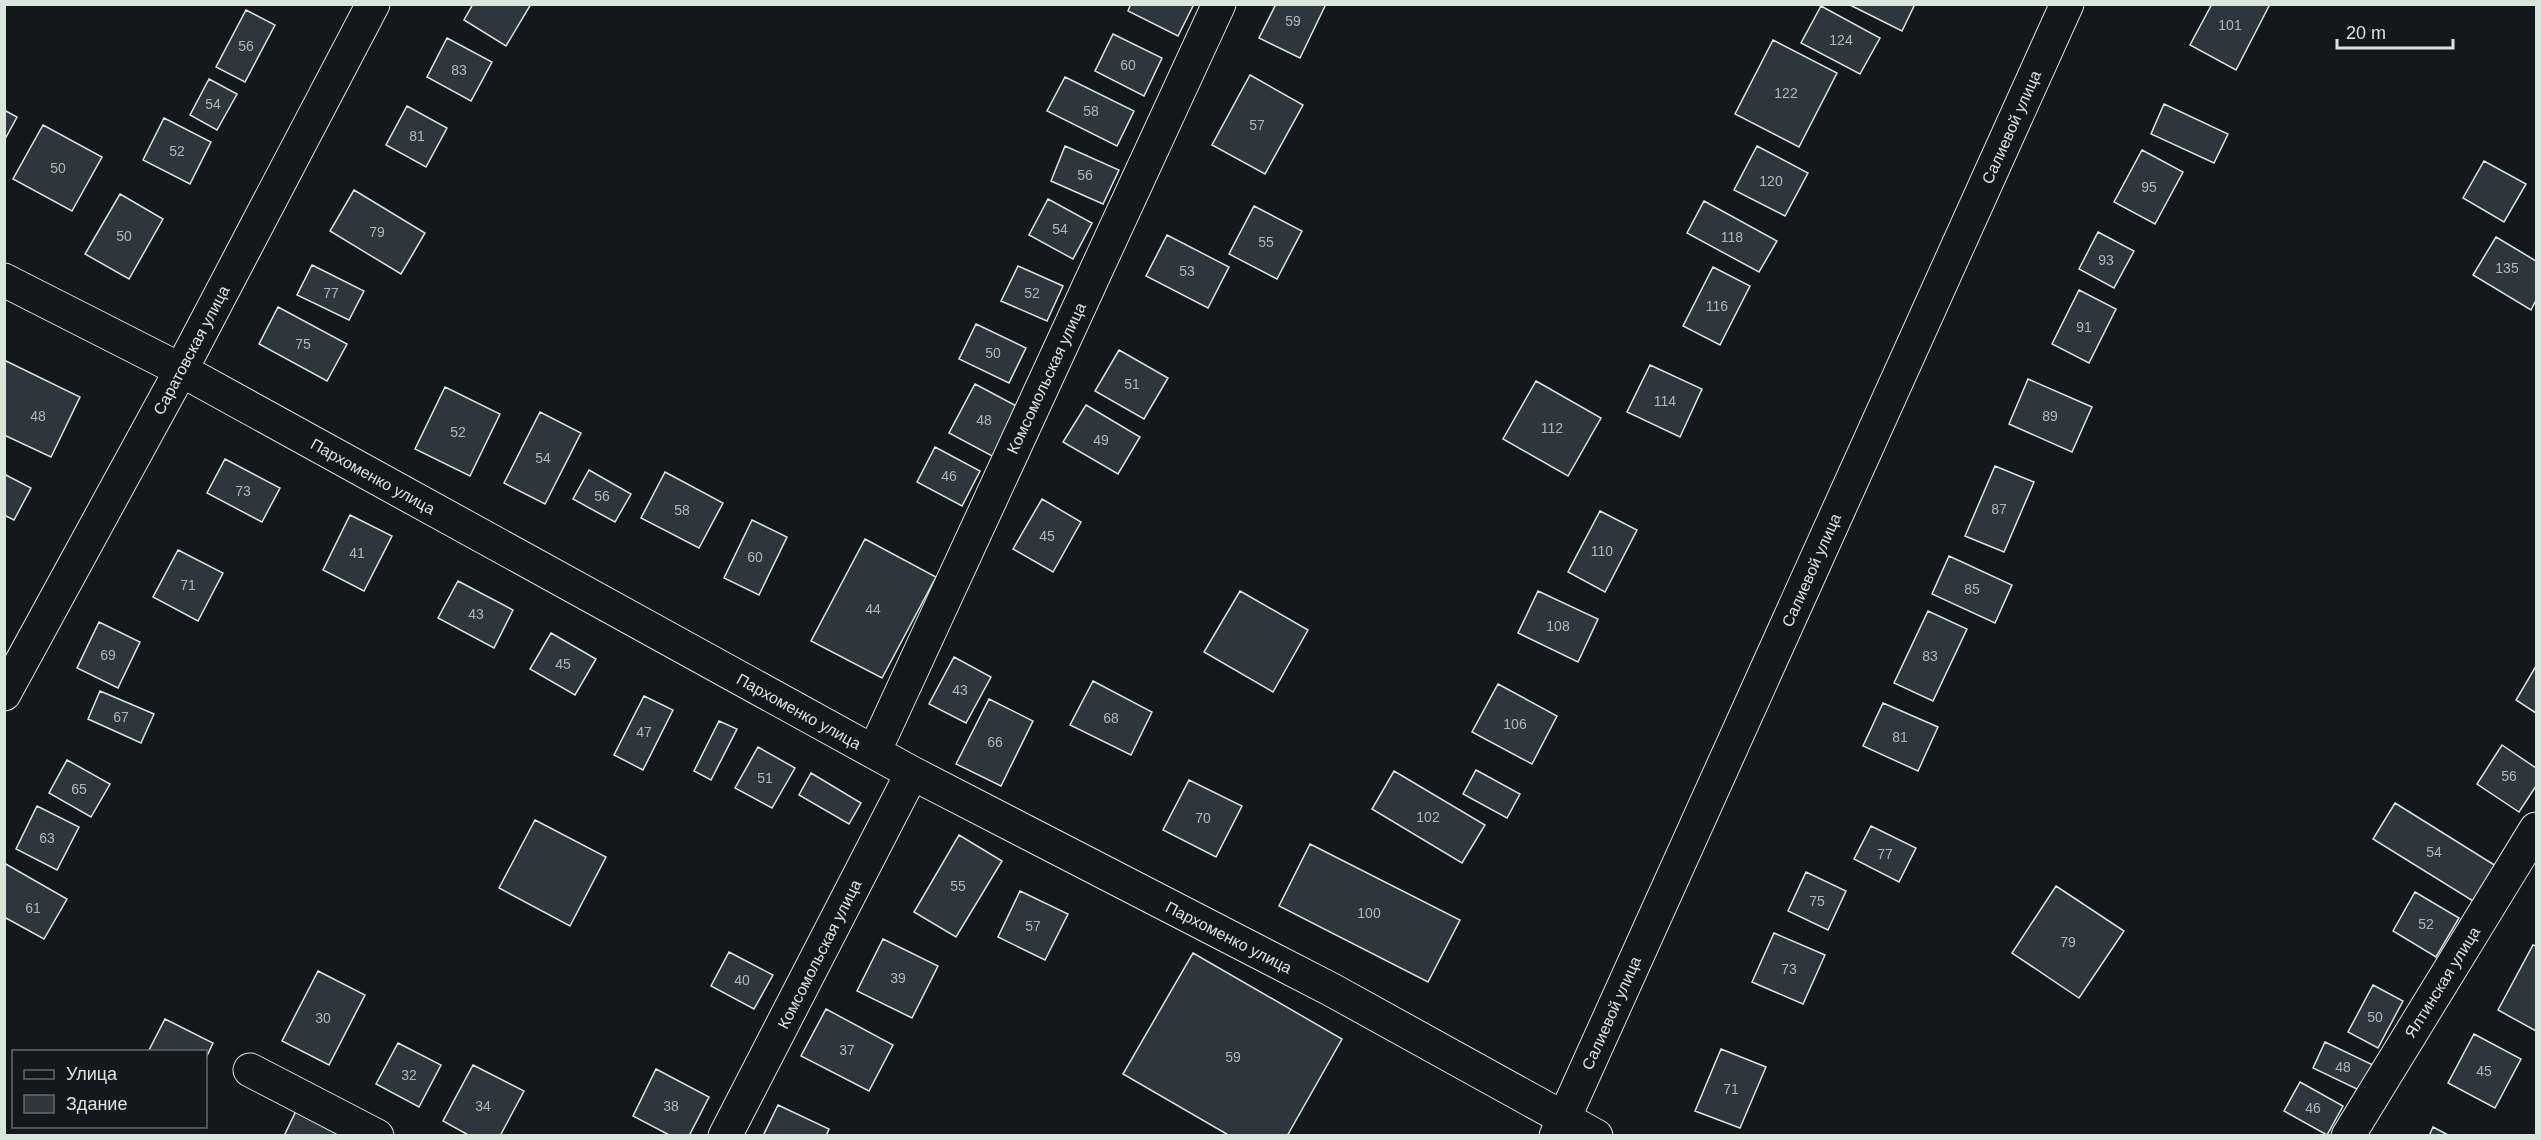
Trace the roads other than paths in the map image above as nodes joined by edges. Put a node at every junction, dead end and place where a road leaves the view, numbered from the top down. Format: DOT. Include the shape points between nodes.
graph roads {
  1 [pos="373,4"];
  2 [pos="1219,4"];
  3 [pos="2067,4"];
  4 [pos="4,280"];
  5 [pos="181,370"];
  6 [pos="4,694"];
  7 [pos="873,752"];
  8 [pos="912,774"];
  9 [pos="2536,829"];
  10 [pos="250,1070"];
  11 [pos="1560,1126"];
  12 [pos="376,1136"];
  13 [pos="726,1136"];
  14 [pos="1596,1136"];
  15 [pos="2348,1136"];
  1 -- 5 [label="street, Саратовская улица"];
  2 -- 7 [label="street, Комсомольская улица"];
  3 -- 11 [label="street, Салиевой улица"];
  4 -- 5 [label="street, Пархоменко улица"];
  5 -- 6 [label="street, Саратовская улица"];
  5 -- 7 [label="street, Пархоменко улица"];
  7 -- 8 [label="street, Пархоменко улица"];
  8 -- 11 [label="street, Пархоменко улица" via="1332,990"];
  8 -- 13 [label="street, Комсомольская улица"];
  9 -- 15 [label="street, Ялтинская улица"];
  10 -- 12 [label="street"];
  11 -- 14 [label="street, Пархоменко улица"];
}
